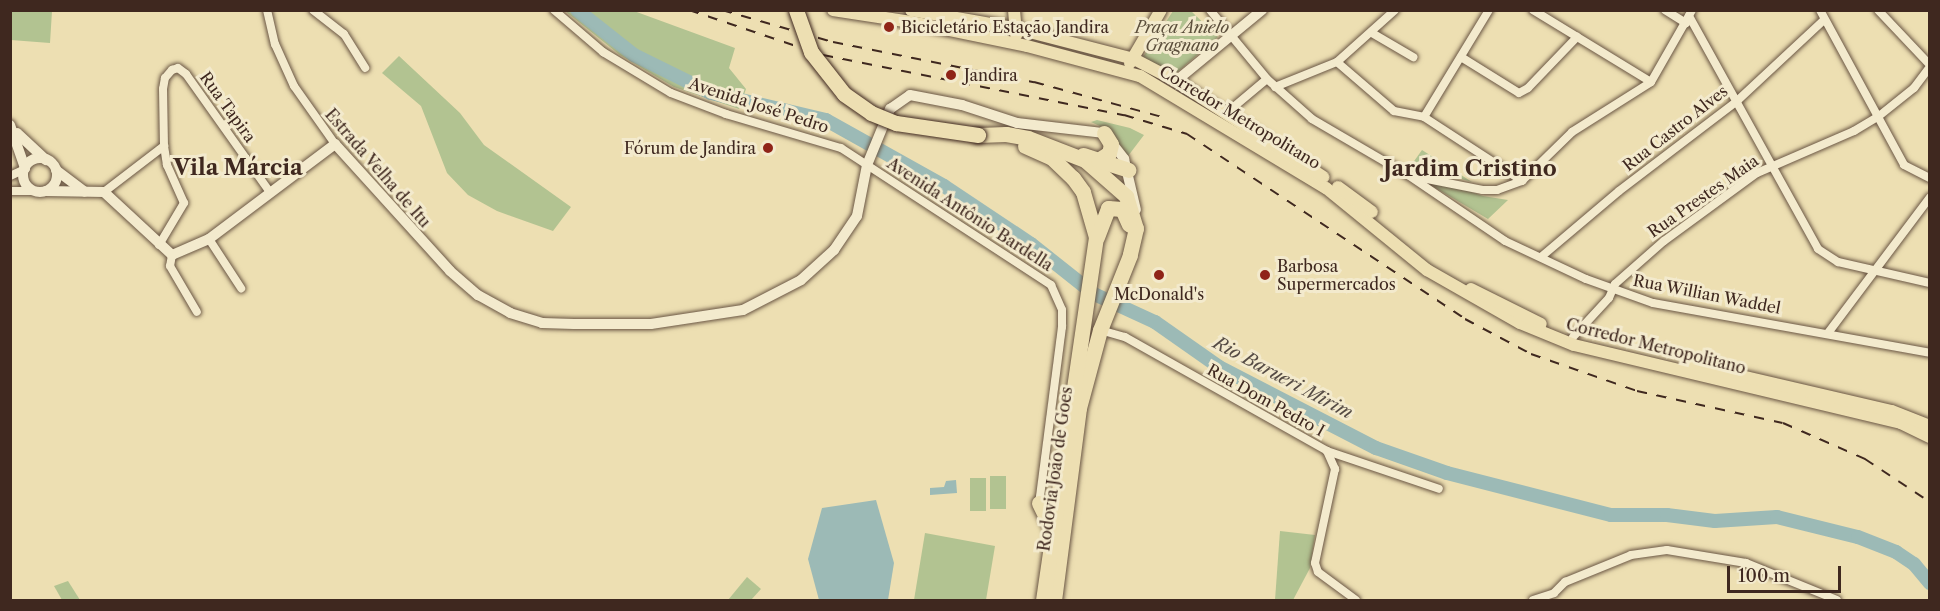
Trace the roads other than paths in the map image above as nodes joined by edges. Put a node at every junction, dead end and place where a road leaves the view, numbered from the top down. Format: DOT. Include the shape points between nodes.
graph roads {
  1 [pos="267,10"];
  2 [pos="313,10"];
  3 [pos="554,10"];
  4 [pos="796,10"];
  5 [pos="833,10"];
  6 [pos="1012,10"];
  7 [pos="1161,10"];
  8 [pos="1210,10"];
  9 [pos="1262,10"];
  10 [pos="1395,10"];
  11 [pos="1489,10"];
  12 [pos="1533,10"];
  13 [pos="1665,10"];
  14 [pos="1820,10"];
  15 [pos="1878,10"];
  16 [pos="918,11"];
  17 [pos="1689,16"];
  18 [pos="1824,20"];
  19 [pos="996,24"];
  20 [pos="1014,28"];
  21 [pos="1372,33"];
  22 [pos="1233,34"];
  23 [pos="1577,37"];
  24 [pos="1027,46"];
  25 [pos="1413,57"];
  26 [pos="1461,57"];
  27 [pos="1134,59"];
  28 [pos="1337,62"];
  29 [pos="1929,66"];
  30 [pos="365,68"];
  31 [pos="1122,69"];
  32 [pos="1267,79"];
  33 [pos="1176,81"];
  34 [pos="1651,82"];
  35 [pos="1275,87"];
  36 [pos="1737,101"];
  37 [pos="1230,110"];
  38 [pos="1879,116"];
  39 [pos="1424,117"];
  40 [pos="12,128"];
  41 [pos="1104,133"];
  42 [pos="985,135"];
  43 [pos="334,144"];
  44 [pos="164,146"];
  45 [pos="1065,150"];
  46 [pos="46,160"];
  47 [pos="1098,160"];
  48 [pos="868,162"];
  49 [pos="1771,166"];
  50 [pos="25,169"];
  51 [pos="56,170"];
  52 [pos="1128,170"];
  53 [pos="1408,175"];
  54 [pos="10,176"];
  55 [pos="1929,178"];
  56 [pos="1522,181"];
  57 [pos="10,191"];
  58 [pos="32,191"];
  59 [pos="46,191"];
  60 [pos="85,192"];
  61 [pos="104,192"];
  62 [pos="270,192"];
  63 [pos="1929,197"];
  64 [pos="1920,210"];
  65 [pos="1929,212"];
  66 [pos="1135,235"];
  67 [pos="1096,237"];
  68 [pos="210,239"];
  69 [pos="159,245"];
  70 [pos="172,255"];
  71 [pos="1541,257"];
  72 [pos="1873,272"];
  73 [pos="1929,283"];
  74 [pos="241,288"];
  75 [pos="1610,290"];
  76 [pos="1084,311"];
  77 [pos="197,312"];
  78 [pos="1102,323"];
  79 [pos="1520,323"];
  80 [pos="1827,333"];
  81 [pos="1573,336"];
  82 [pos="1929,353"];
  83 [pos="1929,426"];
  84 [pos="1929,436"];
  85 [pos="1327,451"];
  86 [pos="1439,489"];
  87 [pos="1039,499"];
  88 [pos="1055,502"];
  89 [pos="1052,530"];
  90 [pos="1551,597"];
  91 [pos="1043,600"];
  92 [pos="1054,600"];
  93 [pos="1356,600"];
  94 [pos="1533,600"];
  95 [pos="1837,600"];
  1 -- 43 [label="street, Estrada Velha de Itu" via="275,44 294,86"];
  2 -- 30 [label="street" via="344,34"];
  3 -- 48 [label="street, Avenida José Pedro" via="603,52 671,93 726,114 821,139"];
  4 -- 42 [label="highway, bridge" via="811,52 844,94 871,113 896,123"];
  5 -- 24 [label="main road, Corredor Metropolitano"];
  6 -- 19 [label="main road"];
  6 -- 20 [label="main road"];
  7 -- 27 [label="main road"];
  8 -- 22 [label="street, Rua Willian Waddel"];
  9 -- 22 [label="street"];
  10 -- 21 [label="street"];
  11 -- 26 [label="street"];
  12 -- 23 [label="street"];
  13 -- 17 [label="street"];
  14 -- 18 [label="street"];
  15 -- 29 [label="street"];
  16 -- 19 [label="main road"];
  17 -- 34 [label="street"];
  17 -- 36 [label="street"];
  18 -- 36 [label="street, Rua Castro Alves"];
  18 -- 38 [label="street"];
  19 -- 20 [label="main road"];
  20 -- 24 [label="main road"];
  20 -- 27 [label="main road"];
  21 -- 25 [label="street"];
  21 -- 28 [label="street"];
  22 -- 32 [label="street, Rua Willian Waddel"];
  22 -- 33 [label="street"];
  23 -- 26 [label="street" via="1519,93"];
  23 -- 34 [label="street"];
  24 -- 31 [label="main road, Corredor Metropolitano"];
  26 -- 39 [label="street"];
  27 -- 31 [label="main road"];
  27 -- 33 [label="main road"];
  28 -- 35 [label="street"];
  28 -- 39 [label="street" via="1394,111"];
  29 -- 38 [label="street, Rua Prestes Maia" via="1914,88"];
  31 -- 79 [label="main road, Corredor Metropolitano" via="1164,88 1326,188 1427,270"];
  32 -- 35 [label="street, Rua Willian Waddel"];
  32 -- 37 [label="street"];
  33 -- 81 [label="main road" via="1358,200 1440,269 1484,296"];
  34 -- 56 [label="street" via="1572,132"];
  35 -- 53 [label="street, Rua Willian Waddel" via="1312,119"];
  36 -- 49 [label="street"];
  36 -- 71 [label="street, Rua Castro Alves" via="1619,190"];
  38 -- 49 [label="street, Rua Prestes Maia" via="1854,131"];
  38 -- 55 [label="street" via="1904,165"];
  39 -- 56 [label="street"];
  40 -- 46 [label="street"];
  40 -- 50 [label="street"];
  41 -- 47 [label="highway" via="1111,144 1109,153"];
  41 -- 48 [label="street, Estrada Velha de Itu" via="1017,123 962,105 910,95 890,109"];
  41 -- 52 [label="street" via="1120,150"];
  42 -- 45 [label="highway" via="1028,138"];
  42 -- 67 [label="highway" via="1035,149 1063,166 1083,192"];
  43 -- 48 [label="street, Estrada Velha de Itu" via="450,271 493,305 542,323 651,324 743,310 801,280 834,250 857,216"];
  43 -- 62 [label="street"];
  44 -- 61 [label="street"];
  44 -- 62 [label="street, Rua Tapira" via="165,78 172,70 182,70"];
  44 -- 69 [label="street" via="167,165 184,203"];
  45 -- 47 [label="highway"];
  45 -- 66 [label="highway" via="1126,196"];
  46 -- 50 [label="street" via="32,161"];
  46 -- 51 [label="street"];
  47 -- 52 [label="highway"];
  48 -- 87 [label="street, Avenida Antônio Bardella" via="1037,273 1058,297 1062,310 1060,349"];
  49 -- 72 [label="street" via="1826,258"];
  49 -- 75 [label="street, Rua Prestes Maia" via="1748,178 1664,241"];
  50 -- 54 [label="street"];
  50 -- 58 [label="street" via="24,180"];
  51 -- 59 [label="street" via="54,185"];
  51 -- 60 [label="street"];
  52 -- 66 [label="street"];
  53 -- 56 [label="street" via="1483,190 1497,190"];
  53 -- 71 [label="street, Rua Willian Waddel" via="1505,241"];
  57 -- 58 [label="street"];
  58 -- 59 [label="street"];
  59 -- 60 [label="street"];
  60 -- 61 [label="street"];
  61 -- 69 [label="street"];
  62 -- 68 [label="street"];
  63 -- 64 [label="street"];
  64 -- 65 [label="street"];
  64 -- 72 [label="street"];
  66 -- 67 [label="highway" via="1126,215 1115,207 1103,216"];
  66 -- 78 [label="highway, Rodovia João de Goes"];
  67 -- 76 [label="highway, Rodovia João de Goes"];
  68 -- 70 [label="street"];
  68 -- 74 [label="street"];
  69 -- 70 [label="street"];
  70 -- 77 [label="street" via="170,266"];
  71 -- 75 [label="street, Rua Willian Waddel"];
  72 -- 73 [label="street"];
  72 -- 80 [label="street"];
  75 -- 80 [label="street, Rua Willian Waddel" via="1653,303"];
  75 -- 81 [label="street, Rua Prestes Maia" via="1609,298"];
  76 -- 78 [label="highway" via="1092,328"];
  76 -- 88 [label="highway, Rodovia João de Goes"];
  78 -- 85 [label="street, Rua Dom Pedro I"];
  78 -- 92 [label="highway, Rodovia João de Goes" via="1079,408"];
  79 -- 81 [label="main road"];
  79 -- 84 [label="main road, Corredor Metropolitano" via="1574,345 1901,423"];
  80 -- 82 [label="street, Rua Willian Waddel"];
  81 -- 83 [label="main road" via="1892,411"];
  85 -- 86 [label="street"];
  85 -- 93 [label="street, Rua Dom Pedro I" via="1335,469 1315,563 1330,583"];
  87 -- 88 [label="highway"];
  87 -- 89 [label="highway"];
  88 -- 89 [label="highway, Rodovia João de Goes"];
  89 -- 91 [label="highway, Rodovia João de Goes"];
  90 -- 94 [label="street"];
  90 -- 95 [label="street" via="1564,582 1631,555 1667,550 1746,563"];
}
